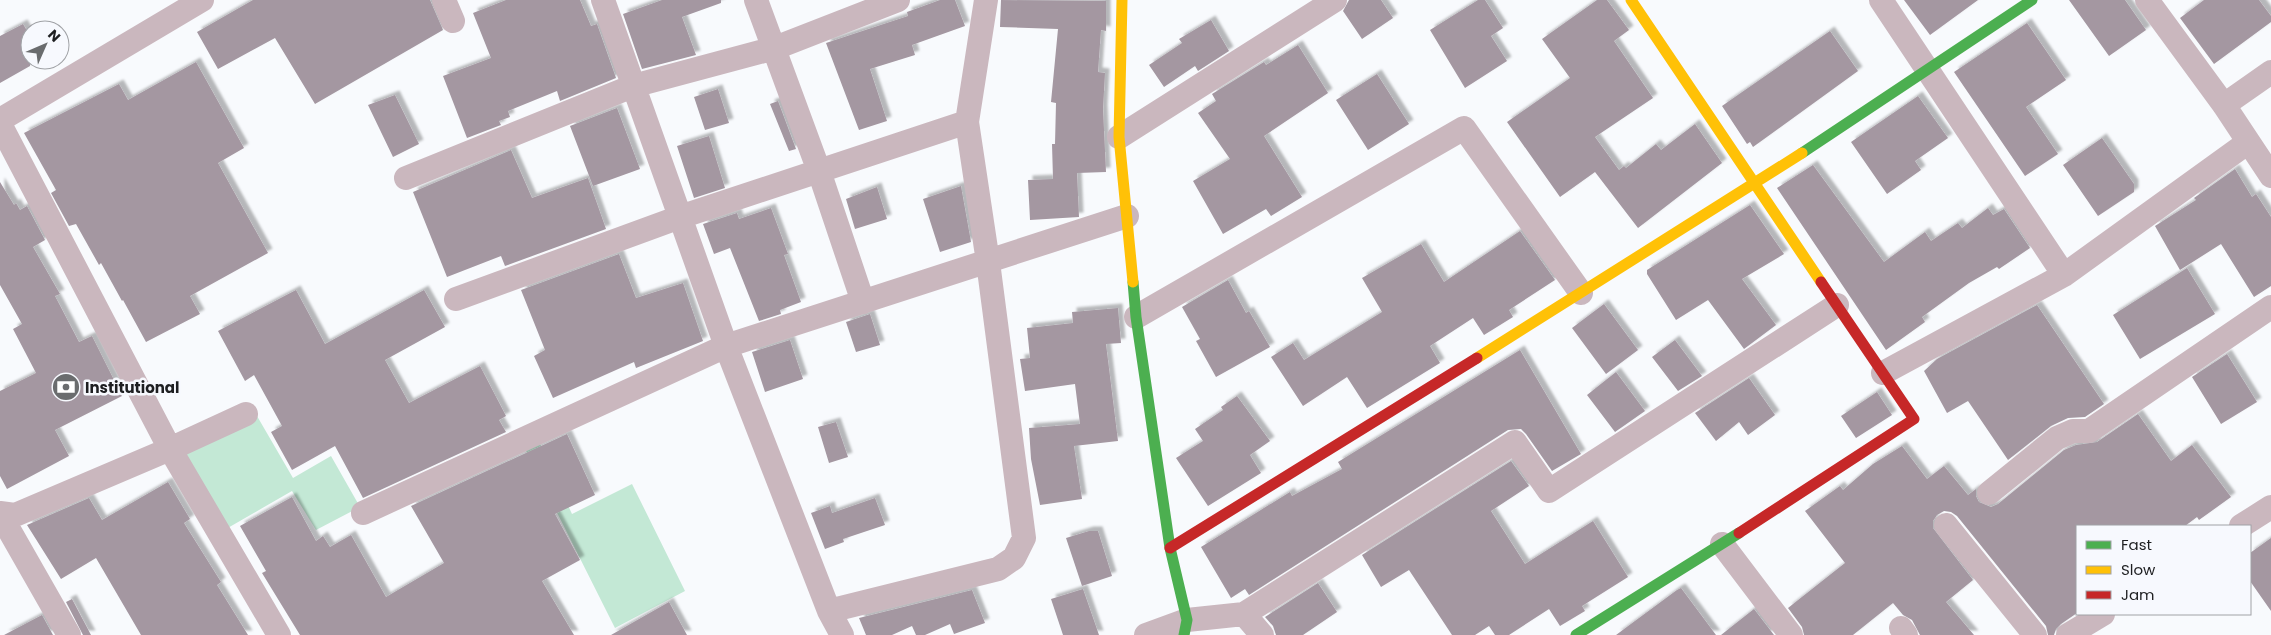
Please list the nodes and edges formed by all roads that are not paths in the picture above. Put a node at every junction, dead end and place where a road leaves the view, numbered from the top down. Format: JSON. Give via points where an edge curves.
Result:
{"nodes":[{"id":1,"x":202,"y":0,"type":"edge"},
{"id":2,"x":603,"y":0,"type":"edge"},
{"id":3,"x":756,"y":0,"type":"edge"},
{"id":4,"x":898,"y":0,"type":"edge"},
{"id":5,"x":986,"y":0,"type":"edge"},
{"id":6,"x":1122,"y":0,"type":"edge"},
{"id":7,"x":1335,"y":0,"type":"edge"},
{"id":8,"x":1630,"y":0,"type":"edge"},
{"id":9,"x":1881,"y":0,"type":"edge"},
{"id":10,"x":2032,"y":0,"type":"edge"},
{"id":11,"x":2147,"y":0,"type":"edge"},
{"id":12,"x":775,"y":48,"type":"junction"},
{"id":13,"x":1929,"y":71,"type":"junction"},
{"id":14,"x":2271,"y":72,"type":"edge"},
{"id":15,"x":633,"y":86,"type":"junction"},
{"id":16,"x":2224,"y":105,"type":"junction"},
{"id":17,"x":0,"y":122,"type":"edge"},
{"id":18,"x":967,"y":122,"type":"junction"},
{"id":19,"x":1119,"y":137,"type":"junction"},
{"id":20,"x":2247,"y":143,"type":"junction"},
{"id":21,"x":819,"y":171,"type":"junction"},
{"id":22,"x":2271,"y":176,"type":"edge"},
{"id":23,"x":406,"y":178,"type":"dead end"},
{"id":24,"x":1754,"y":183,"type":"junction"},
{"id":25,"x":680,"y":216,"type":"junction"},
{"id":26,"x":1127,"y":216,"type":"junction"},
{"id":27,"x":988,"y":262,"type":"junction"},
{"id":28,"x":2064,"y":275,"type":"junction"},
{"id":29,"x":1581,"y":293,"type":"junction"},
{"id":30,"x":456,"y":299,"type":"dead end"},
{"id":31,"x":863,"y":302,"type":"junction"},
{"id":32,"x":1837,"y":305,"type":"junction"},
{"id":33,"x":2271,"y":306,"type":"edge"},
{"id":34,"x":1136,"y":317,"type":"junction"},
{"id":35,"x":726,"y":346,"type":"junction"},
{"id":36,"x":1883,"y":373,"type":"junction"},
{"id":37,"x":246,"y":414,"type":"dead end"},
{"id":38,"x":170,"y":450,"type":"junction"},
{"id":39,"x":1989,"y":493,"type":"dead end"},
{"id":40,"x":2271,"y":507,"type":"edge"},
{"id":41,"x":0,"y":513,"type":"edge"},
{"id":42,"x":362,"y":514,"type":"dead end"},
{"id":43,"x":1946,"y":524,"type":"dead end"},
{"id":44,"x":2243,"y":525,"type":"edge"},
{"id":45,"x":1722,"y":544,"type":"junction"},
{"id":46,"x":1170,"y":548,"type":"junction"},
{"id":47,"x":829,"y":611,"type":"junction"},
{"id":48,"x":1244,"y":614,"type":"junction"},
{"id":49,"x":2102,"y":615,"type":"edge"},
{"id":50,"x":1186,"y":628,"type":"edge"},
{"id":51,"x":69,"y":635,"type":"edge"},
{"id":52,"x":279,"y":635,"type":"edge"},
{"id":53,"x":842,"y":635,"type":"edge"},
{"id":54,"x":1146,"y":635,"type":"edge"},
{"id":55,"x":1262,"y":635,"type":"edge"},
{"id":56,"x":1576,"y":635,"type":"edge"},
{"id":57,"x":1791,"y":635,"type":"edge"},
{"id":58,"x":2034,"y":635,"type":"edge"},
{"id":59,"x":2068,"y":635,"type":"edge"}],
"edges":[{"from":1,"to":17,"type":"street"},
{"from":2,"to":15,"type":"street"},
{"from":3,"to":12,"type":"street"},
{"from":4,"to":12,"type":"street"},
{"from":5,"to":18,"type":"street"},
{"from":6,"to":19,"type":"street"},
{"from":7,"to":19,"type":"street"},
{"from":8,"to":24,"type":"street"},
{"from":9,"to":13,"type":"street"},
{"from":10,"to":13,"type":"street"},
{"from":11,"to":16,"type":"street"},
{"from":12,"to":15,"type":"street"},
{"from":12,"to":21,"type":"street"},
{"from":13,"to":24,"type":"street"},
{"from":13,"to":28,"type":"street"},
{"from":14,"to":16,"type":"street"},
{"from":15,"to":23,"type":"street"},
{"from":15,"to":25,"type":"street"},
{"from":16,"to":20,"type":"street"},
{"from":17,"to":38,"type":"street"},
{"from":18,"to":21,"type":"street"},
{"from":18,"to":27,"type":"street"},
{"from":19,"to":26,"type":"street"},
{"from":20,"to":22,"type":"street"},
{"from":20,"to":28,"type":"street"},
{"from":21,"to":25,"type":"street"},
{"from":21,"to":31,"type":"street"},
{"from":24,"to":29,"type":"street"},
{"from":24,"to":32,"type":"street"},
{"from":25,"to":30,"type":"street"},
{"from":25,"to":35,"type":"street"},
{"from":26,"to":27,"type":"street"},
{"from":26,"to":34,"type":"street"},
{"from":27,"to":31,"type":"street"},
{"from":27,"to":47,"type":"street","via":[[1024,538],[1014,558],[998,569]]},
{"from":28,"to":36,"type":"street"},
{"from":29,"to":34,"type":"street","via":[[1464,128]]},
{"from":29,"to":46,"type":"street"},
{"from":31,"to":35,"type":"street"},
{"from":32,"to":36,"type":"street"},
{"from":32,"to":48,"type":"street","via":[[1550,491],[1515,442]]},
{"from":33,"to":39,"type":"street","via":[[2089,431],[2057,438]]},
{"from":34,"to":46,"type":"street"},
{"from":35,"to":42,"type":"street"},
{"from":35,"to":47,"type":"street"},
{"from":36,"to":45,"type":"street","via":[[1914,419]]},
{"from":37,"to":38,"type":"street"},
{"from":38,"to":41,"type":"street","via":[[15,516]]},
{"from":38,"to":52,"type":"street"},
{"from":40,"to":44,"type":"street"},
{"from":41,"to":51,"type":"street"},
{"from":43,"to":58,"type":"street"},
{"from":45,"to":56,"type":"street"},
{"from":45,"to":57,"type":"street"},
{"from":46,"to":50,"type":"street"},
{"from":47,"to":53,"type":"street"},
{"from":48,"to":50,"type":"street"},
{"from":48,"to":55,"type":"street"},
{"from":49,"to":59,"type":"street"},
{"from":50,"to":54,"type":"street"}]}
